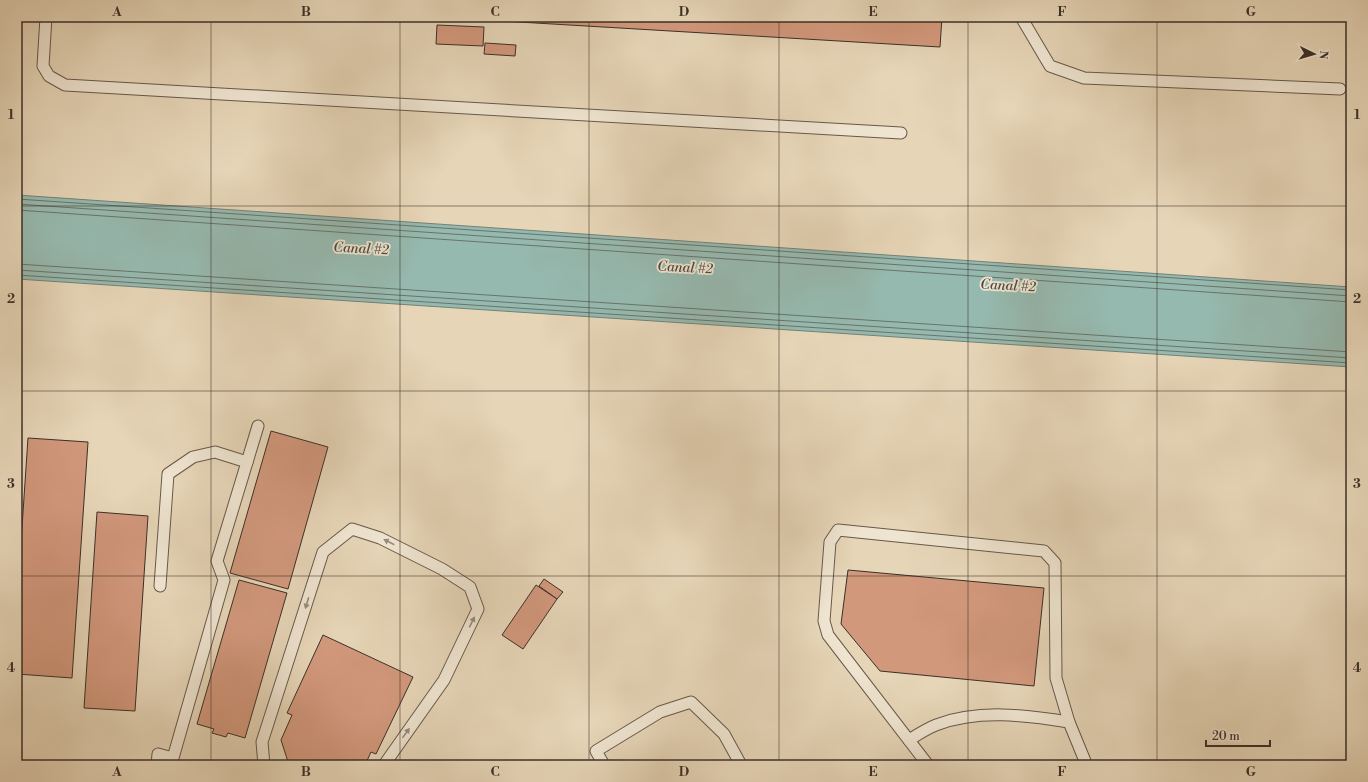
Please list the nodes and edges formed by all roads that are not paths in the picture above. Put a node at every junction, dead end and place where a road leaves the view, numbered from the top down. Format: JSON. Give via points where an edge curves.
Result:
{"nodes":[{"id":1,"x":46,"y":17,"type":"edge"},
{"id":2,"x":1021,"y":17,"type":"edge"},
{"id":3,"x":1340,"y":89,"type":"dead end"},
{"id":4,"x":901,"y":133,"type":"dead end"},
{"id":5,"x":258,"y":426,"type":"dead end"},
{"id":6,"x":246,"y":462,"type":"junction"},
{"id":7,"x":160,"y":586,"type":"dead end"},
{"id":8,"x":1069,"y":722,"type":"junction"},
{"id":9,"x":909,"y":740,"type":"junction"},
{"id":10,"x":156,"y":765,"type":"edge"},
{"id":11,"x":264,"y":765,"type":"edge"},
{"id":12,"x":384,"y":765,"type":"edge"},
{"id":13,"x":604,"y":765,"type":"edge"},
{"id":14,"x":741,"y":765,"type":"edge"},
{"id":15,"x":928,"y":765,"type":"edge"},
{"id":16,"x":1084,"y":765,"type":"edge"}],
"edges":[{"from":1,"to":4,"type":"lane","via":[[43,66],[49,76],[65,85]]},
{"from":2,"to":3,"type":"lane","via":[[1050,66],[1084,78]]},
{"from":5,"to":6,"type":"lane"},
{"from":6,"to":7,"type":"lane","via":[[215,452],[193,457],[168,474]]},
{"from":6,"to":10,"type":"lane","via":[[217,561],[224,580],[173,758],[158,754]]},
{"from":8,"to":9,"type":"lane","via":[[1030,716],[970,716],[935,725]]},
{"from":8,"to":9,"type":"lane","via":[[1056,678],[1055,563],[1044,551],[838,530],[830,542],[824,621],[828,635]]},
{"from":8,"to":16,"type":"lane","via":[[1085,761]]},
{"from":9,"to":15,"type":"lane"},
{"from":12,"to":11,"type":"lane","one_way":true,"via":[[444,680],[478,609],[470,587],[442,569],[380,538],[352,529],[323,552],[262,742]]},
{"from":13,"to":14,"type":"lane","via":[[596,751],[660,712],[691,702],[724,734]]}]}
